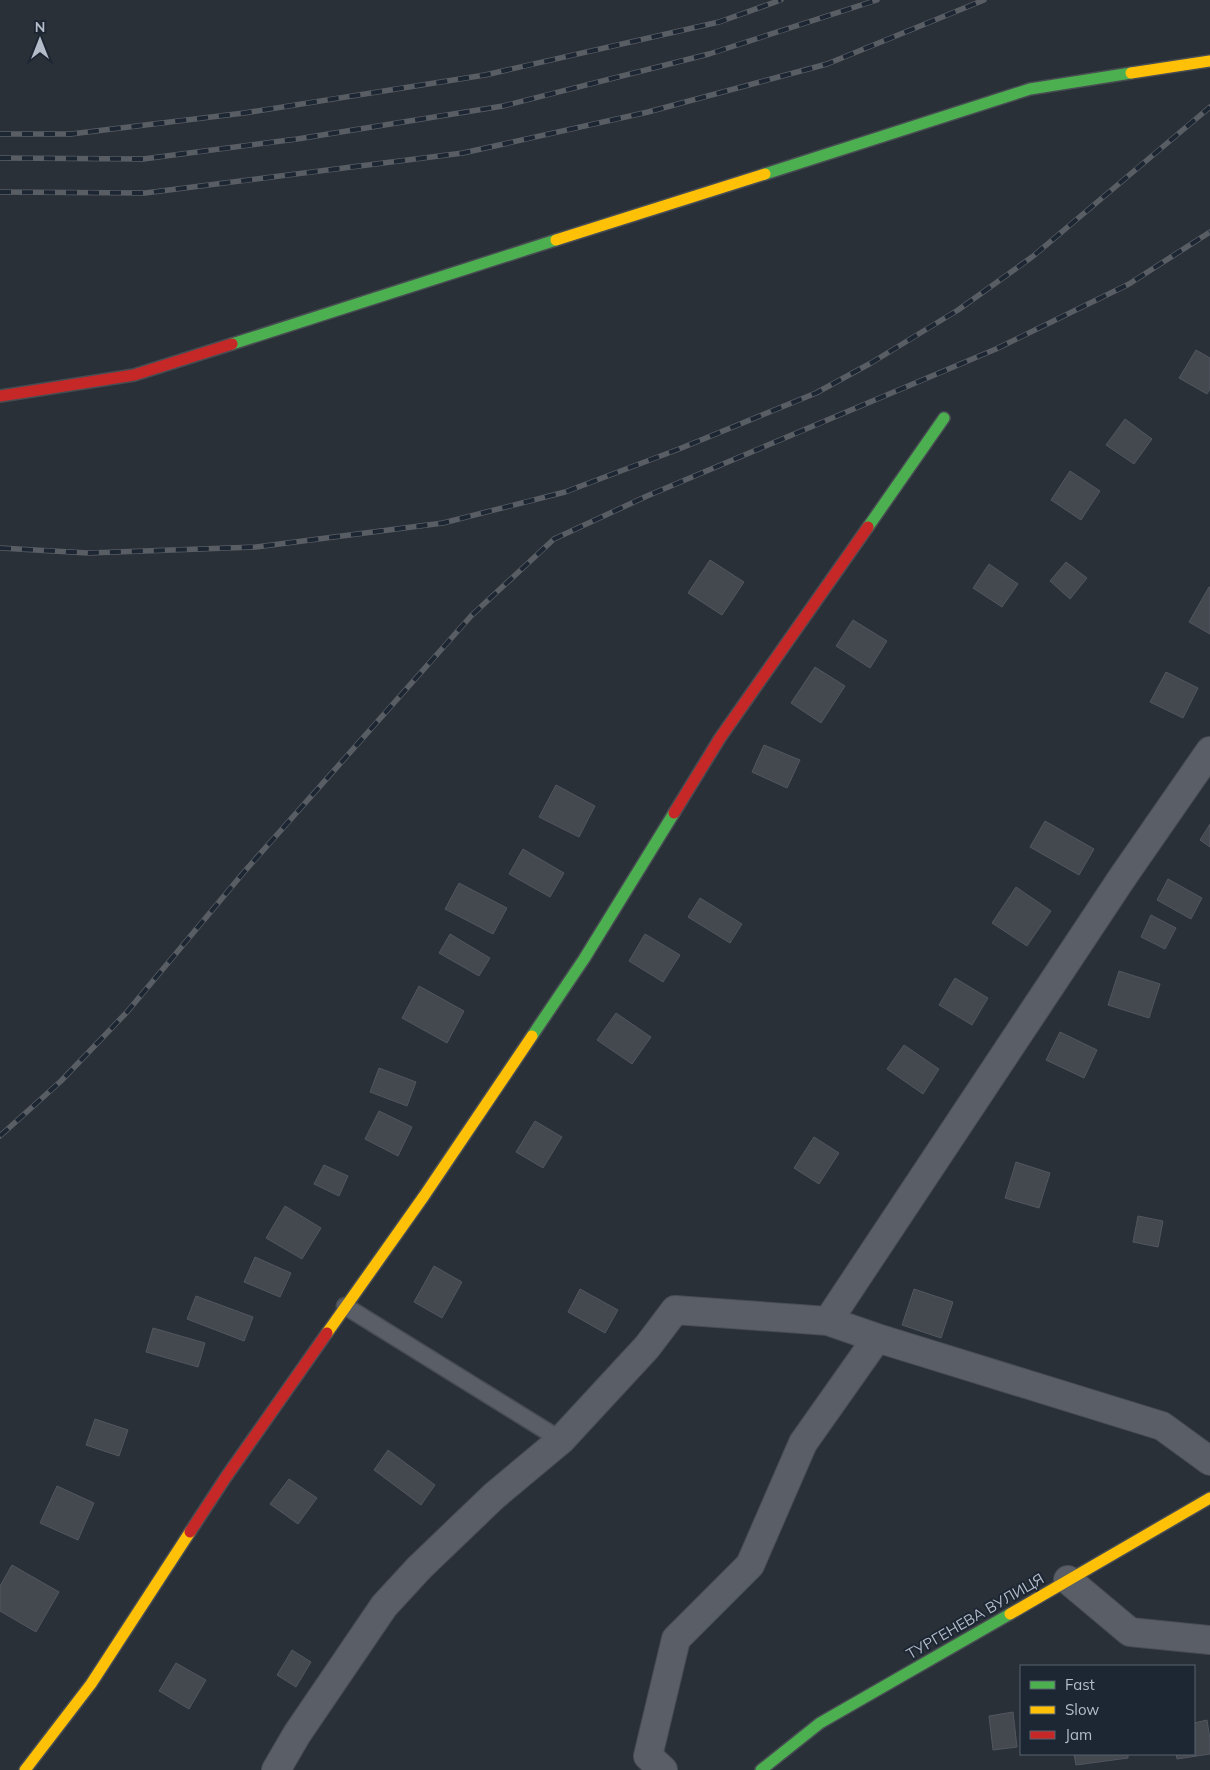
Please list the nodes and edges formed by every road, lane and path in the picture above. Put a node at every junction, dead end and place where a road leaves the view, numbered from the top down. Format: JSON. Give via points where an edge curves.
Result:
{"nodes":[{"id":1,"x":1210,"y":61,"type":"edge"},
{"id":2,"x":0,"y":396,"type":"edge"},
{"id":3,"x":944,"y":418,"type":"dead end"},
{"id":4,"x":1210,"y":751,"type":"edge"},
{"id":5,"x":345,"y":1306,"type":"junction"},
{"id":6,"x":828,"y":1321,"type":"junction"},
{"id":7,"x":877,"y":1338,"type":"junction"},
{"id":8,"x":561,"y":1440,"type":"junction"},
{"id":9,"x":1210,"y":1461,"type":"edge"},
{"id":10,"x":1210,"y":1498,"type":"edge"},
{"id":11,"x":1068,"y":1580,"type":"junction"},
{"id":12,"x":1210,"y":1640,"type":"edge"},
{"id":13,"x":25,"y":1770,"type":"edge"},
{"id":14,"x":276,"y":1770,"type":"edge"},
{"id":15,"x":663,"y":1770,"type":"edge"},
{"id":16,"x":761,"y":1770,"type":"edge"}],
"edges":[{"from":1,"to":2,"type":"street","via":[[1030,89],[134,376]]},
{"from":3,"to":5,"type":"street","via":[[720,738],[584,959],[424,1196]]},
{"from":4,"to":6,"type":"street"},
{"from":5,"to":8,"type":"lane"},
{"from":5,"to":13,"type":"street","via":[[226,1476],[92,1684]]},
{"from":6,"to":7,"type":"street"},
{"from":6,"to":8,"type":"street","via":[[674,1310],[647,1346]]},
{"from":7,"to":9,"type":"street","via":[[1162,1426]]},
{"from":7,"to":15,"type":"street","via":[[803,1443],[750,1565],[676,1639],[648,1756]]},
{"from":8,"to":14,"type":"street","via":[[494,1496],[384,1606]]},
{"from":10,"to":11,"type":"street","name":"ТУРГЕНЕВА ВУЛИЦЯ"},
{"from":11,"to":12,"type":"street","via":[[1130,1632]]},
{"from":11,"to":16,"type":"street","name":"ТУРГЕНЕВА ВУЛИЦЯ","via":[[820,1723]]}]}
